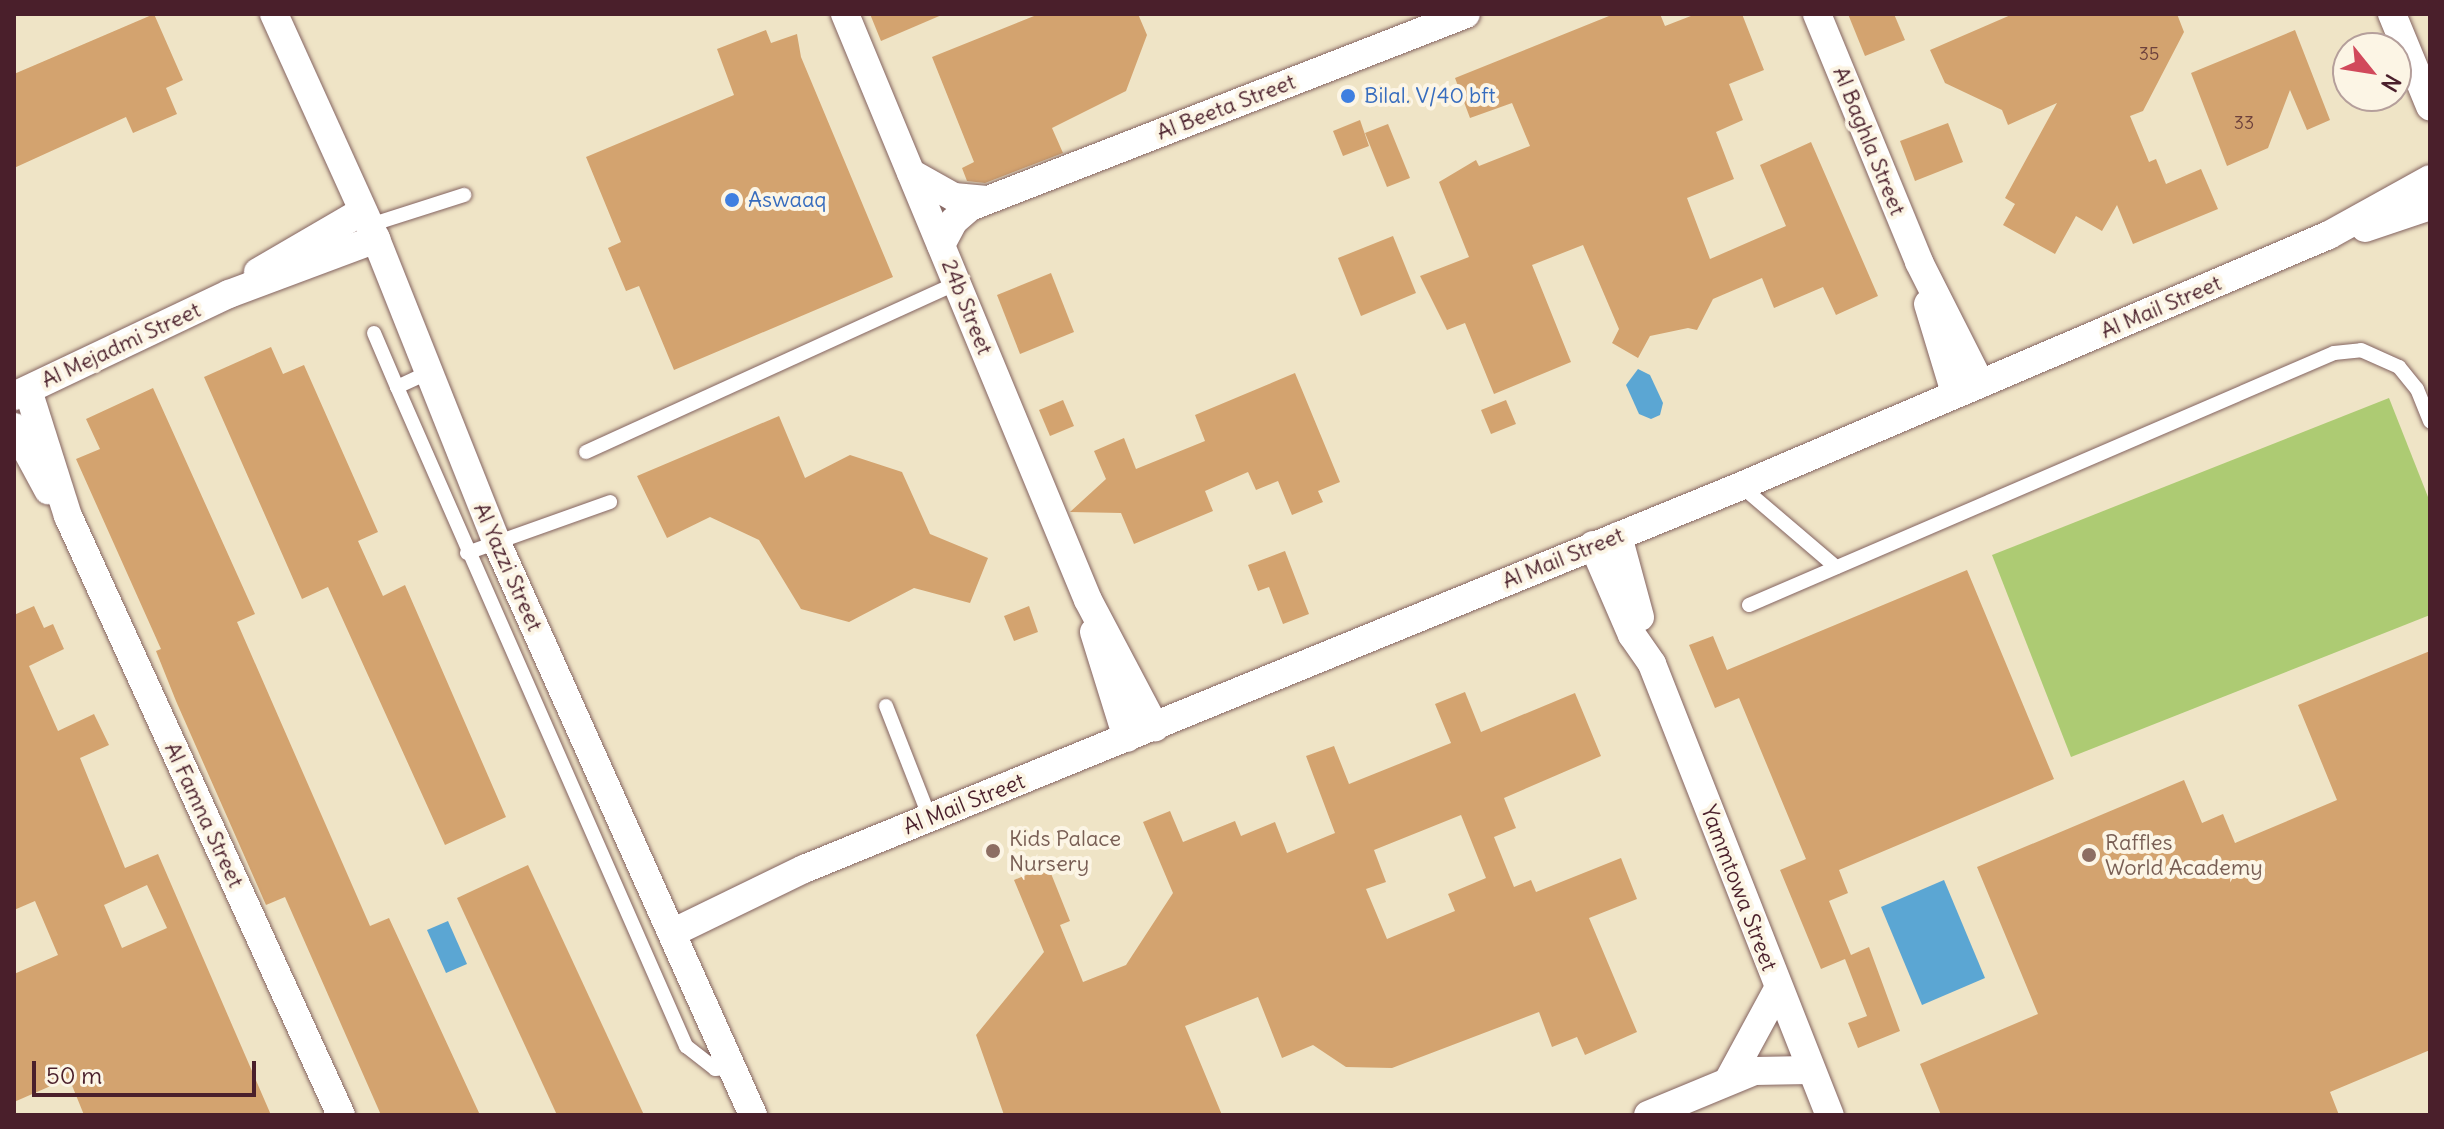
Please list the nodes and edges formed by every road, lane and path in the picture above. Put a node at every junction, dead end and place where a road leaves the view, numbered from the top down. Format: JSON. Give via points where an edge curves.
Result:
{"nodes":[{"id":1,"x":845,"y":14,"type":"edge"},
{"id":2,"x":1466,"y":14,"type":"edge"},
{"id":3,"x":1817,"y":14,"type":"edge"},
{"id":4,"x":2392,"y":14,"type":"edge"},
{"id":5,"x":281,"y":17,"type":"edge"},
{"id":6,"x":2430,"y":106,"type":"edge"},
{"id":7,"x":911,"y":173,"type":"junction"},
{"id":8,"x":2430,"y":179,"type":"edge"},
{"id":9,"x":464,"y":195,"type":"dead end"},
{"id":10,"x":987,"y":200,"type":"junction"},
{"id":11,"x":2430,"y":206,"type":"edge"},
{"id":12,"x":370,"y":225,"type":"junction"},
{"id":13,"x":2329,"y":235,"type":"junction"},
{"id":14,"x":941,"y":245,"type":"junction"},
{"id":15,"x":956,"y":283,"type":"junction"},
{"id":16,"x":374,"y":333,"type":"dead end"},
{"id":17,"x":427,"y":373,"type":"junction"},
{"id":18,"x":397,"y":387,"type":"junction"},
{"id":19,"x":1967,"y":388,"type":"junction"},
{"id":20,"x":21,"y":393,"type":"edge"},
{"id":21,"x":2430,"y":422,"type":"edge"},
{"id":22,"x":14,"y":427,"type":"edge"},
{"id":23,"x":586,"y":452,"type":"dead end"},
{"id":24,"x":1741,"y":486,"type":"junction"},
{"id":25,"x":610,"y":502,"type":"dead end"},
{"id":26,"x":68,"y":516,"type":"junction"},
{"id":27,"x":1606,"y":540,"type":"junction"},
{"id":28,"x":497,"y":543,"type":"junction"},
{"id":29,"x":467,"y":553,"type":"junction"},
{"id":30,"x":1836,"y":567,"type":"junction"},
{"id":31,"x":1088,"y":600,"type":"junction"},
{"id":32,"x":1749,"y":605,"type":"dead end"},
{"id":33,"x":886,"y":706,"type":"dead end"},
{"id":34,"x":1155,"y":727,"type":"junction"},
{"id":35,"x":1127,"y":738,"type":"junction"},
{"id":36,"x":615,"y":807,"type":"junction"},
{"id":37,"x":930,"y":818,"type":"junction"},
{"id":38,"x":590,"y":821,"type":"junction"},
{"id":39,"x":668,"y":924,"type":"junction"},
{"id":40,"x":1778,"y":989,"type":"junction"},
{"id":41,"x":731,"y":1068,"type":"junction"},
{"id":42,"x":1810,"y":1070,"type":"junction"},
{"id":43,"x":1728,"y":1081,"type":"junction"},
{"id":44,"x":341,"y":1115,"type":"edge"},
{"id":45,"x":753,"y":1115,"type":"edge"},
{"id":46,"x":1648,"y":1115,"type":"edge"},
{"id":47,"x":1830,"y":1115,"type":"edge"}],
"edges":[{"from":1,"to":7,"type":"street","name":"24b Street"},
{"from":2,"to":10,"type":"street","name":"Al Beeta Street"},
{"from":3,"to":19,"type":"street","name":"Al Baghla Street"},
{"from":4,"to":6,"type":"street"},
{"from":5,"to":12,"type":"street","name":"Al Yazzi Street"},
{"from":7,"to":10,"type":"street","via":[[954,197]]},
{"from":7,"to":14,"type":"street","name":"24b Street"},
{"from":8,"to":13,"type":"street","name":"Al Mail Street"},
{"from":9,"to":12,"type":"lane"},
{"from":10,"to":14,"type":"street","name":"Al Beeta Street","via":[[962,213]]},
{"from":11,"to":13,"type":"street","name":"Al Mail Street"},
{"from":12,"to":17,"type":"street","name":"Al Yazzi Street"},
{"from":12,"to":20,"type":"street","name":"Al Mejadmi Street"},
{"from":13,"to":19,"type":"street","name":"Al Mail Street"},
{"from":14,"to":15,"type":"street","name":"24b Street"},
{"from":15,"to":23,"type":"lane"},
{"from":15,"to":31,"type":"street","name":"24b Street"},
{"from":16,"to":18,"type":"lane"},
{"from":17,"to":18,"type":"lane"},
{"from":17,"to":28,"type":"street","name":"Al Yazzi Street"},
{"from":18,"to":29,"type":"lane"},
{"from":19,"to":24,"type":"street","name":"Al Mail Street"},
{"from":20,"to":26,"type":"street","name":"Al Famna Street"},
{"from":21,"to":30,"type":"lane","via":[[2417,389],[2399,367],[2361,350],[2334,353]]},
{"from":22,"to":26,"type":"street","name":"Al Famna Street"},
{"from":24,"to":27,"type":"street","name":"Al Mail Street"},
{"from":24,"to":30,"type":"lane"},
{"from":25,"to":28,"type":"lane"},
{"from":26,"to":44,"type":"street","name":"Al Famna Street"},
{"from":27,"to":34,"type":"street","name":"Al Mail Street"},
{"from":27,"to":40,"type":"street","name":"Yammtowa Street"},
{"from":28,"to":29,"type":"lane"},
{"from":28,"to":36,"type":"street","name":"Al Yazzi Street"},
{"from":29,"to":38,"type":"lane"},
{"from":30,"to":32,"type":"lane"},
{"from":31,"to":34,"type":"street","name":"24b Street"},
{"from":31,"to":35,"type":"street","name":"24b Street"},
{"from":33,"to":37,"type":"lane"},
{"from":34,"to":35,"type":"street","name":"Al Mail Street"},
{"from":35,"to":37,"type":"street","name":"Al Mail Street"},
{"from":36,"to":38,"type":"lane"},
{"from":36,"to":39,"type":"street","name":"Al Yazzi Street"},
{"from":37,"to":39,"type":"street","name":"Al Mail Street","via":[[795,873],[758,880]]},
{"from":38,"to":41,"type":"lane","via":[[686,1046],[715,1069]]},
{"from":39,"to":41,"type":"street","name":"Al Yazzi Street"},
{"from":40,"to":42,"type":"street","name":"Yammtowa Street"},
{"from":40,"to":43,"type":"street"},
{"from":41,"to":45,"type":"street","name":"Al Yazzi Street"},
{"from":42,"to":43,"type":"street","via":[[1764,1069]]},
{"from":42,"to":47,"type":"street","name":"Yammtowa Street"},
{"from":43,"to":46,"type":"street"}]}
